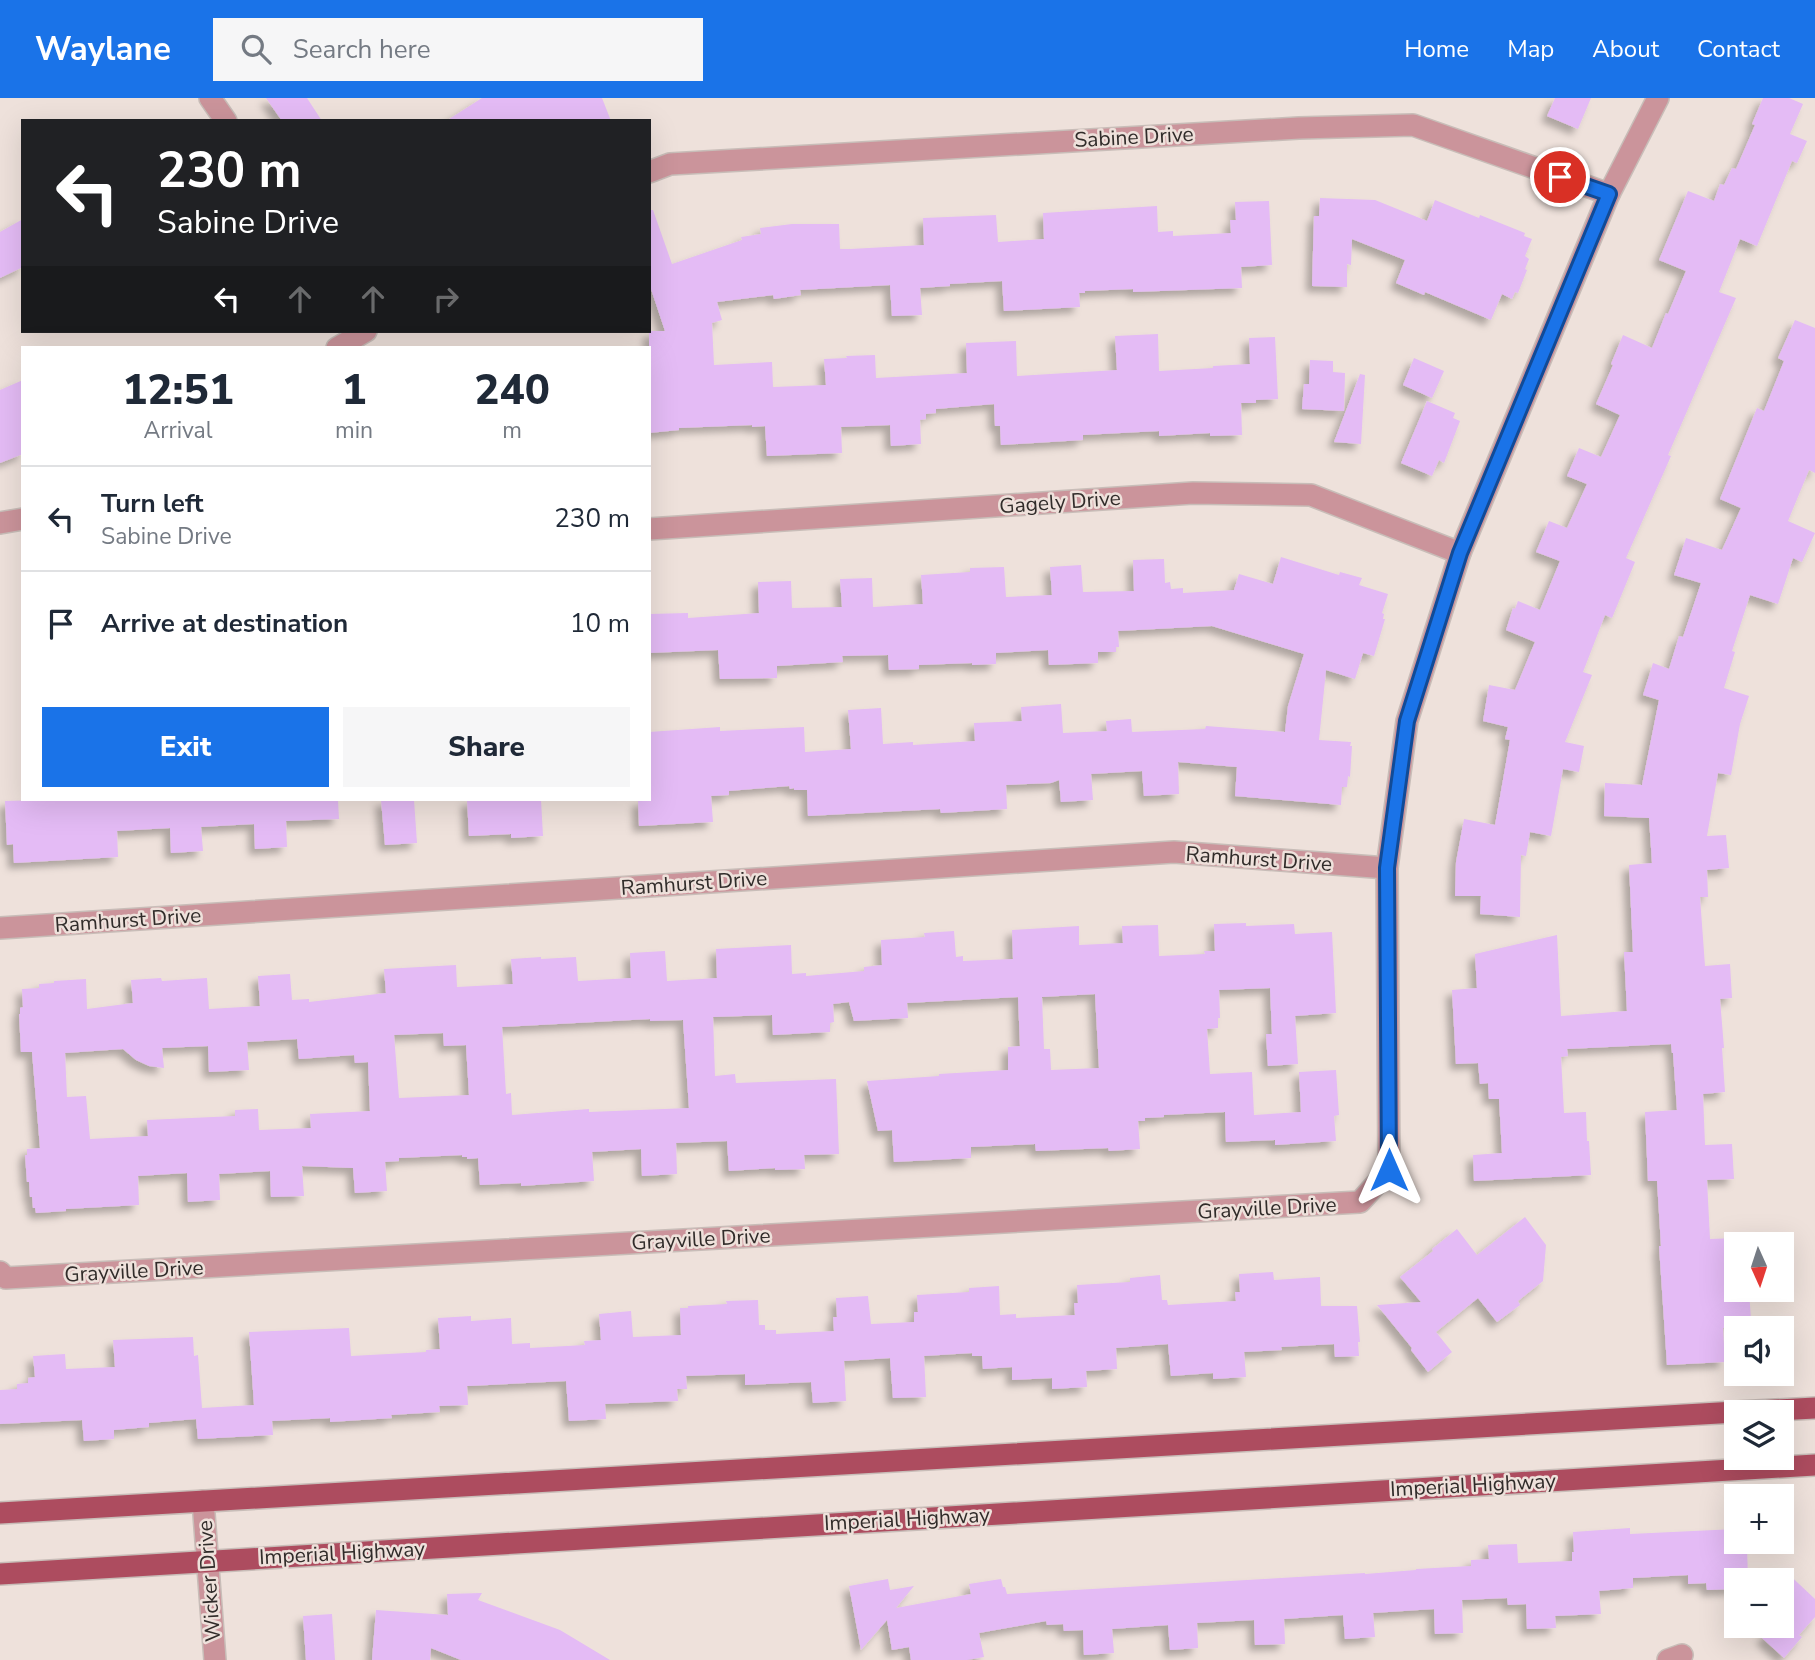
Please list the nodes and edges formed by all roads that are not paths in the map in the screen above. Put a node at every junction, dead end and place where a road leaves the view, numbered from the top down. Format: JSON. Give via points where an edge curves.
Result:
{"nodes":[{"id":1,"x":210,"y":98,"type":"edge"},
{"id":2,"x":1658,"y":98,"type":"edge"},
{"id":3,"x":225,"y":119,"type":"edge"},
{"id":4,"x":651,"y":171,"type":"edge"},
{"id":5,"x":1609,"y":194,"type":"junction"},
{"id":6,"x":363,"y":333,"type":"edge"},
{"id":7,"x":340,"y":346,"type":"edge"},
{"id":8,"x":21,"y":519,"type":"edge"},
{"id":9,"x":0,"y":523,"type":"edge"},
{"id":10,"x":651,"y":529,"type":"edge"},
{"id":11,"x":1460,"y":553,"type":"junction"},
{"id":12,"x":1387,"y":868,"type":"junction"},
{"id":13,"x":0,"y":928,"type":"edge"},
{"id":14,"x":0,"y":1272,"type":"edge"},
{"id":15,"x":1815,"y":1408,"type":"edge"},
{"id":16,"x":1794,"y":1409,"type":"edge"},
{"id":17,"x":1724,"y":1413,"type":"edge"},
{"id":18,"x":1815,"y":1465,"type":"edge"},
{"id":19,"x":203,"y":1502,"type":"junction"},
{"id":20,"x":0,"y":1513,"type":"edge"},
{"id":21,"x":208,"y":1561,"type":"junction"},
{"id":22,"x":0,"y":1574,"type":"edge"},
{"id":23,"x":215,"y":1660,"type":"edge"}],
"edges":[{"from":1,"to":3,"type":"street"},
{"from":2,"to":5,"type":"street"},
{"from":4,"to":5,"type":"street","name":"Sabine Drive","via":[[670,164],[1413,125]]},
{"from":5,"to":11,"type":"street"},
{"from":6,"to":7,"type":"street"},
{"from":8,"to":9,"type":"street"},
{"from":10,"to":11,"type":"street","name":"Gagely Drive","via":[[1192,493],[1311,495]]},
{"from":11,"to":12,"type":"street","via":[[1407,721]]},
{"from":12,"to":13,"type":"street","name":"Ramhurst Drive","via":[[1174,852]]},
{"from":12,"to":14,"type":"street","name":"Grayville Drive","via":[[1389,1170],[1360,1202],[6,1278]]},
{"from":15,"to":16,"type":"main road"},
{"from":17,"to":19,"type":"main road"},
{"from":18,"to":21,"type":"main road","name":"Imperial Highway"},
{"from":19,"to":20,"type":"main road"},
{"from":19,"to":21,"type":"street","name":"Wicker Drive"},
{"from":21,"to":22,"type":"main road","name":"Imperial Highway"},
{"from":21,"to":23,"type":"street","name":"Wicker Drive"}]}
